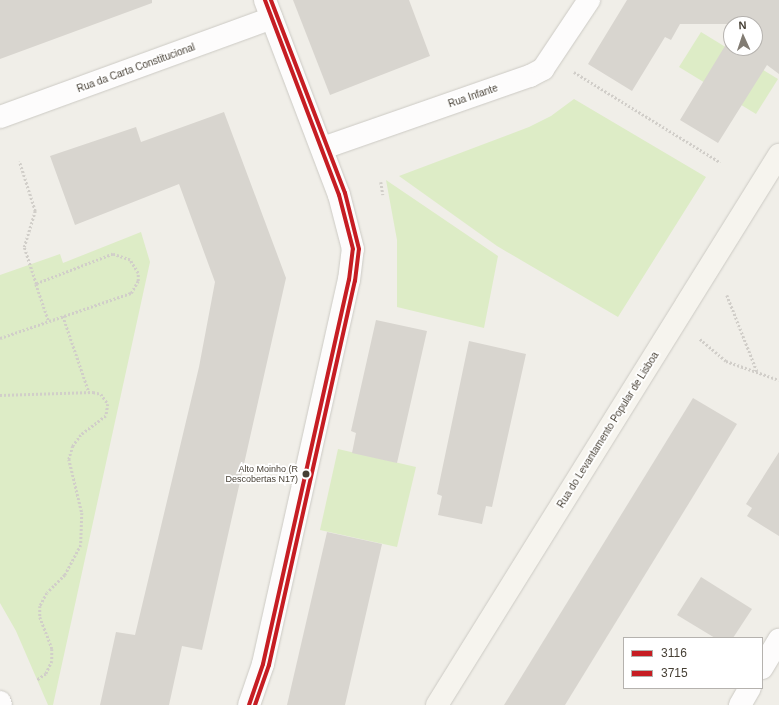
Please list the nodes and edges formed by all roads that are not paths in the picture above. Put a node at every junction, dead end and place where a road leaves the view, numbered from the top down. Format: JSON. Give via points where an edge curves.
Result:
{"nodes":[{"id":1,"x":589,"y":0,"type":"edge"},
{"id":2,"x":269,"y":9,"type":"edge"},
{"id":3,"x":0,"y":117,"type":"edge"},
{"id":4,"x":322,"y":148,"type":"junction"},
{"id":5,"x":779,"y":155,"type":"edge"},
{"id":6,"x":779,"y":640,"type":"edge"},
{"id":7,"x":763,"y":666,"type":"edge"},
{"id":8,"x":749,"y":689,"type":"edge"},
{"id":9,"x":0,"y":702,"type":"edge"},
{"id":10,"x":1,"y":705,"type":"edge"},
{"id":11,"x":249,"y":705,"type":"edge"},
{"id":12,"x":437,"y":705,"type":"edge"},
{"id":13,"x":740,"y":705,"type":"edge"}],
"edges":[{"from":1,"to":4,"type":"street","name":"Rua Infante","via":[[543,69],[530,76]]},
{"from":2,"to":3,"type":"street","name":"Rua da Carta Constitucional"},
{"from":2,"to":4,"type":"street"},
{"from":4,"to":11,"type":"street","via":[[348,220],[353,249],[351,270],[265,656]]},
{"from":5,"to":12,"type":"street","name":"Rua do Levantamento Popular de Lisboa"},
{"from":6,"to":7,"type":"street"},
{"from":8,"to":13,"type":"street"},
{"from":9,"to":10,"type":"street"}]}
